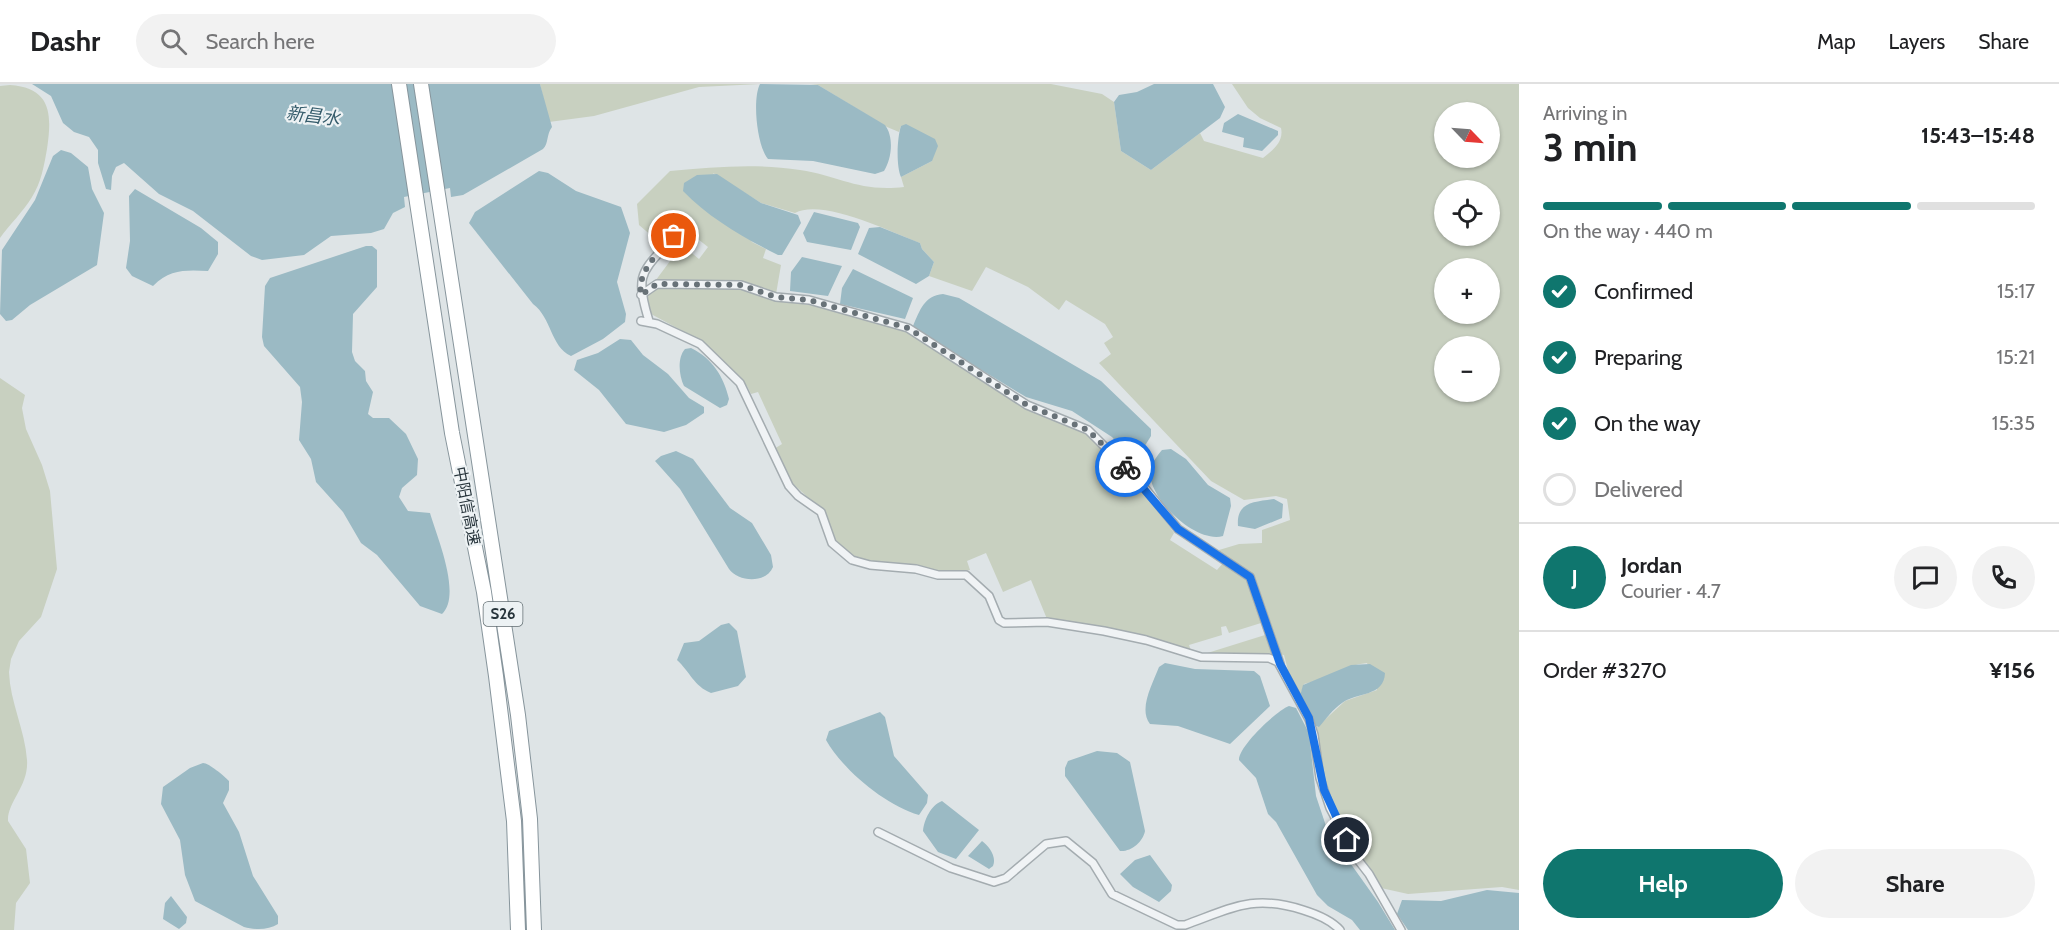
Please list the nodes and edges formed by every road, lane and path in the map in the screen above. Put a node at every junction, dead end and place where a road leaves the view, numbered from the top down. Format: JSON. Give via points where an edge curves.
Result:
{"nodes":[{"id":1,"x":399,"y":84,"type":"edge"},
{"id":2,"x":421,"y":84,"type":"edge"},
{"id":3,"x":674,"y":236,"type":"dead end"},
{"id":4,"x":641,"y":295,"type":"junction"},
{"id":5,"x":1280,"y":664,"type":"junction"},
{"id":6,"x":878,"y":832,"type":"dead end"},
{"id":7,"x":518,"y":930,"type":"edge"},
{"id":8,"x":534,"y":930,"type":"edge"},
{"id":9,"x":1340,"y":930,"type":"edge"},
{"id":10,"x":1401,"y":930,"type":"edge"}],
"edges":[{"from":1,"to":7,"type":"highway","name":"中阳信高速","number":"S26","via":[[452,433],[484,592],[498,686],[514,821]]},
{"from":2,"to":8,"type":"highway","name":"中阳信高速","number":"S26","via":[[518,715],[531,829]]},
{"from":3,"to":4,"type":"street","via":[[644,270],[639,286]]},
{"from":4,"to":5,"type":"street","via":[[657,284],[741,285],[908,328],[1027,405],[1088,430],[1139,481],[1178,529],[1250,577]]},
{"from":4,"to":5,"type":"street","via":[[645,321],[700,344],[740,383],[789,486],[821,512],[832,543],[852,560],[947,576],[966,575],[989,596],[1004,623],[1047,622],[1146,640],[1201,657],[1269,658]]},
{"from":5,"to":10,"type":"street","via":[[1309,718],[1330,808]]},
{"from":6,"to":9,"type":"street","via":[[951,868],[994,882],[1006,878],[1046,844],[1064,840],[1093,863],[1112,894],[1177,925],[1271,901],[1312,912]]}]}
